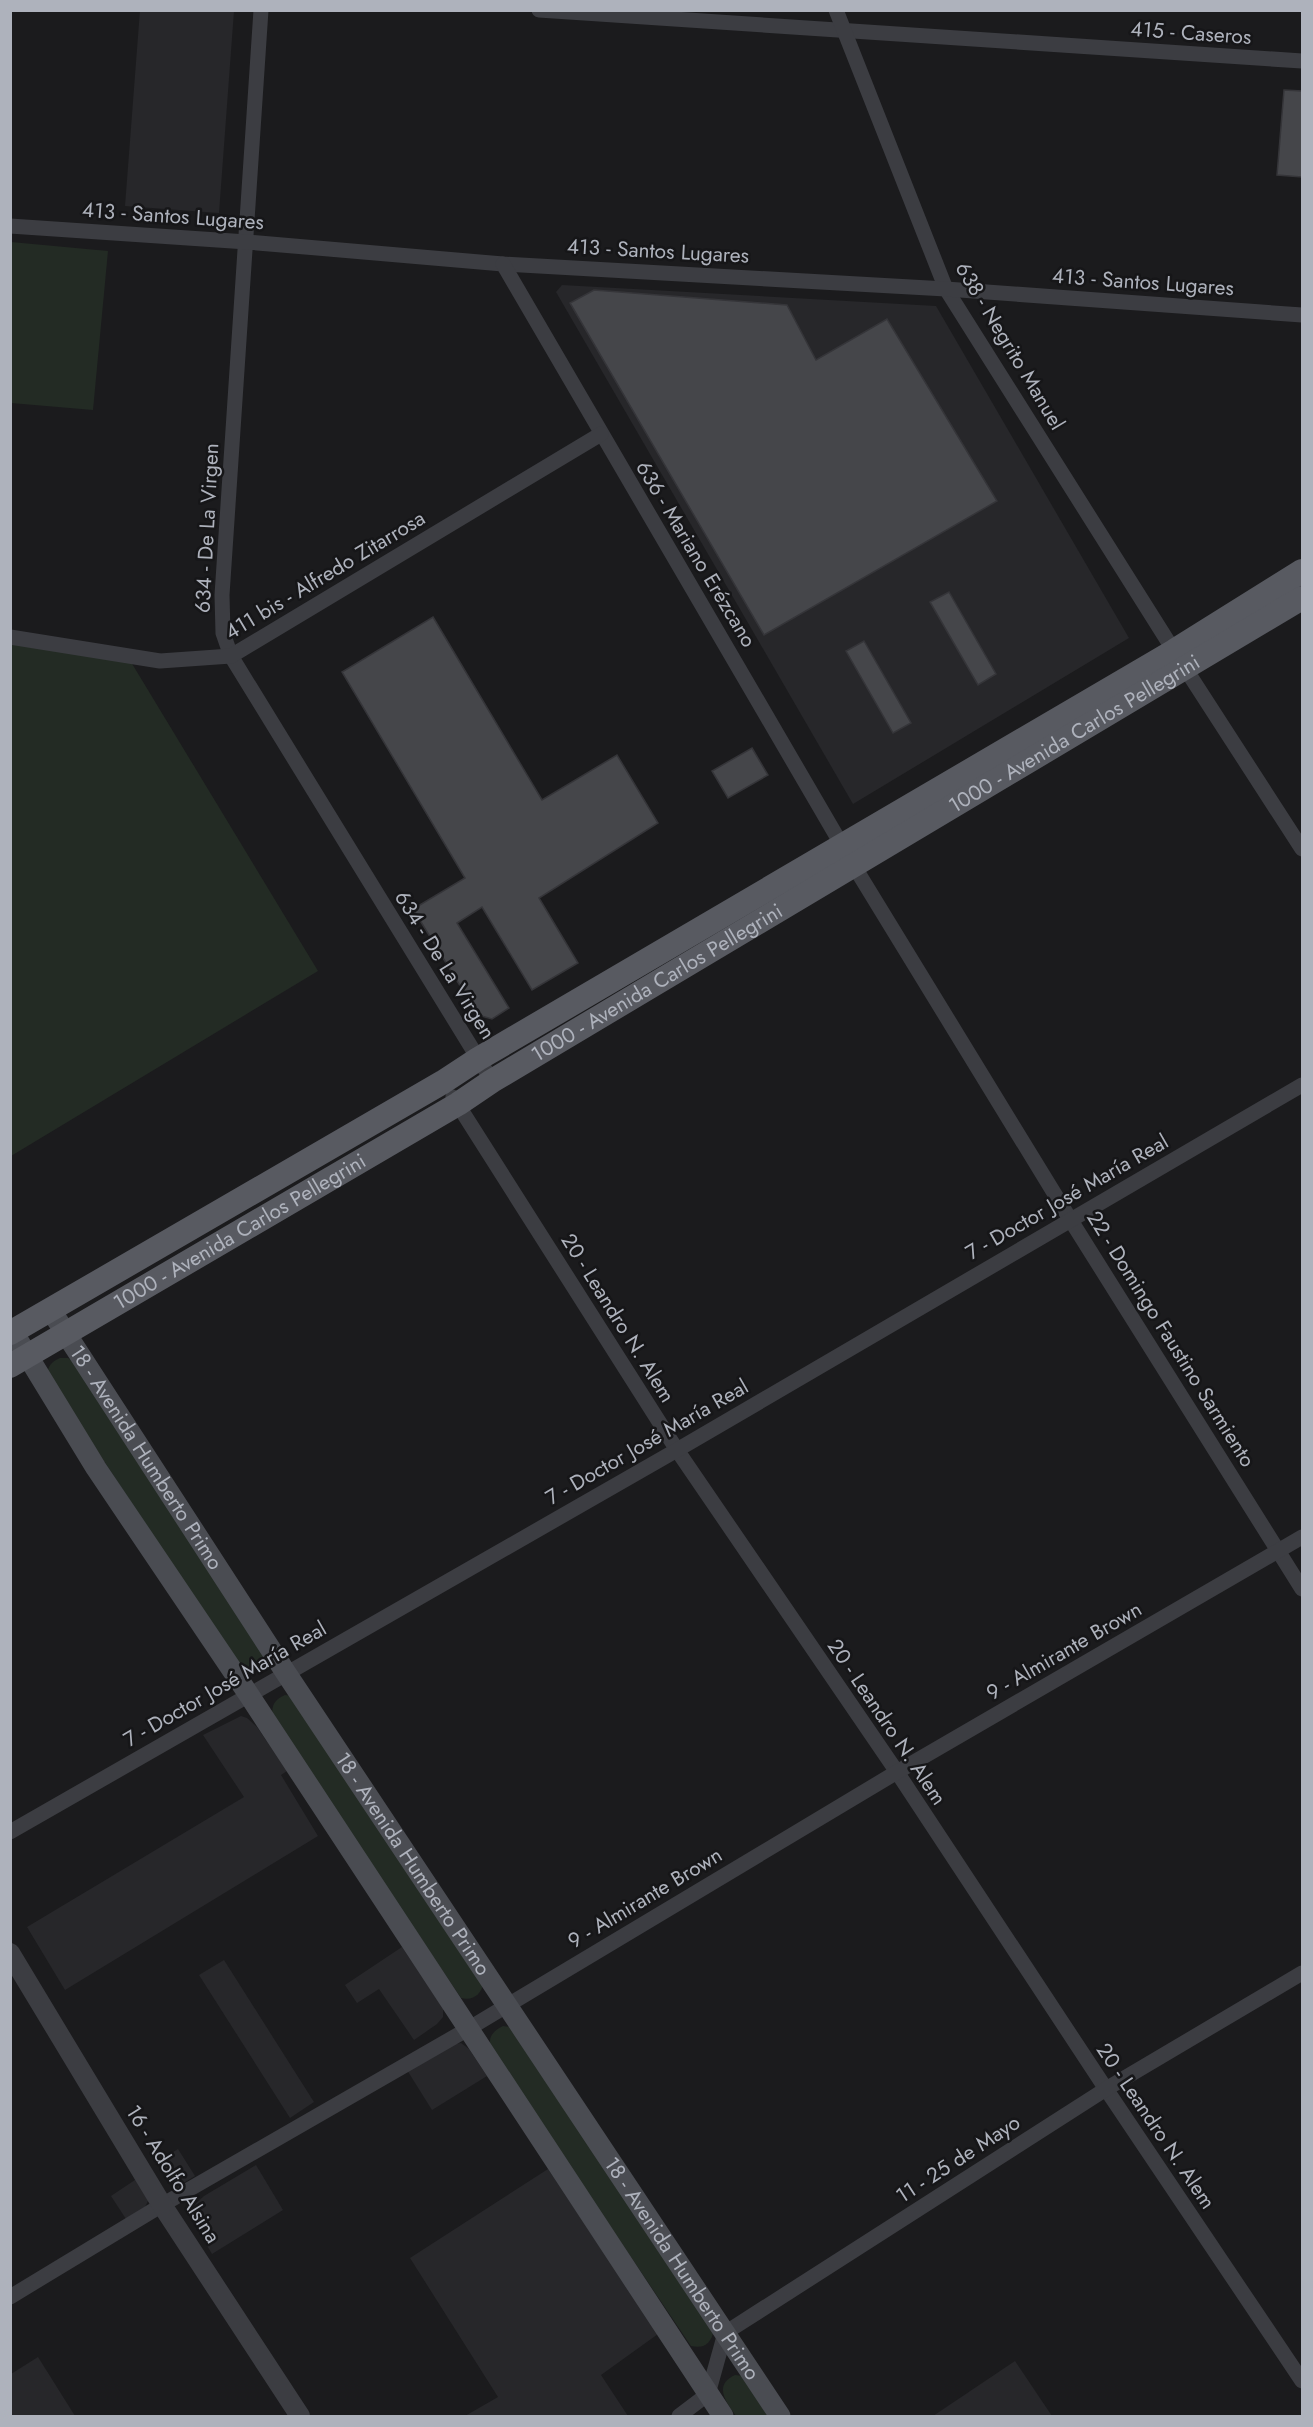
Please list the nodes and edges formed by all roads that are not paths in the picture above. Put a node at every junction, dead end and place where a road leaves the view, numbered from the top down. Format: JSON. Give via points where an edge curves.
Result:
{"nodes":[{"id":1,"x":261,"y":10,"type":"edge"},
{"id":2,"x":539,"y":10,"type":"edge"},
{"id":3,"x":836,"y":10,"type":"edge"},
{"id":4,"x":844,"y":32,"type":"junction"},
{"id":5,"x":1302,"y":61,"type":"edge"},
{"id":6,"x":10,"y":226,"type":"edge"},
{"id":7,"x":247,"y":242,"type":"junction"},
{"id":8,"x":503,"y":264,"type":"junction"},
{"id":9,"x":946,"y":289,"type":"junction"},
{"id":10,"x":1302,"y":315,"type":"edge"},
{"id":11,"x":601,"y":434,"type":"junction"},
{"id":12,"x":1302,"y":571,"type":"edge"},
{"id":13,"x":1302,"y":598,"type":"edge"},
{"id":14,"x":10,"y":637,"type":"edge"},
{"id":15,"x":231,"y":656,"type":"junction"},
{"id":16,"x":1180,"y":660,"type":"junction"},
{"id":17,"x":1302,"y":849,"type":"edge"},
{"id":18,"x":848,"y":855,"type":"junction"},
{"id":19,"x":478,"y":1059,"type":"junction"},
{"id":20,"x":492,"y":1081,"type":"junction"},
{"id":21,"x":443,"y":1082,"type":"junction"},
{"id":22,"x":1302,"y":1085,"type":"edge"},
{"id":23,"x":458,"y":1104,"type":"junction"},
{"id":24,"x":1070,"y":1219,"type":"junction"},
{"id":25,"x":50,"y":1309,"type":"junction"},
{"id":26,"x":66,"y":1332,"type":"junction"},
{"id":27,"x":12,"y":1333,"type":"edge"},
{"id":28,"x":19,"y":1361,"type":"edge"},
{"id":29,"x":677,"y":1450,"type":"junction"},
{"id":30,"x":1302,"y":1537,"type":"edge"},
{"id":31,"x":1279,"y":1551,"type":"junction"},
{"id":32,"x":1302,"y":1589,"type":"edge"},
{"id":33,"x":286,"y":1673,"type":"junction"},
{"id":34,"x":249,"y":1695,"type":"junction"},
{"id":35,"x":897,"y":1772,"type":"junction"},
{"id":36,"x":10,"y":1832,"type":"edge"},
{"id":37,"x":10,"y":1953,"type":"edge"},
{"id":38,"x":1302,"y":1973,"type":"edge"},
{"id":39,"x":508,"y":2004,"type":"junction"},
{"id":40,"x":468,"y":2029,"type":"junction"},
{"id":41,"x":1106,"y":2089,"type":"junction"},
{"id":42,"x":162,"y":2205,"type":"junction"},
{"id":43,"x":10,"y":2297,"type":"edge"},
{"id":44,"x":725,"y":2333,"type":"junction"},
{"id":45,"x":1302,"y":2381,"type":"edge"},
{"id":46,"x":708,"y":2394,"type":"junction"},
{"id":47,"x":300,"y":2416,"type":"edge"},
{"id":48,"x":679,"y":2416,"type":"edge"},
{"id":49,"x":723,"y":2416,"type":"edge"},
{"id":50,"x":780,"y":2416,"type":"edge"}],
"edges":[{"from":1,"to":7,"type":"street","name":"634 - De La Virgen"},
{"from":2,"to":4,"type":"street","name":"415 - Caseros"},
{"from":3,"to":4,"type":"street","name":"638 - Negrito Manuel"},
{"from":4,"to":5,"type":"street","name":"415 - Caseros"},
{"from":4,"to":9,"type":"street","name":"638 - Negrito Manuel"},
{"from":6,"to":7,"type":"street","name":"413 - Santos Lugares"},
{"from":7,"to":8,"type":"street","name":"413 - Santos Lugares"},
{"from":7,"to":15,"type":"street","name":"634 - De La Virgen","via":[[222,596],[223,633]]},
{"from":8,"to":9,"type":"street","name":"413 - Santos Lugares"},
{"from":8,"to":11,"type":"street","name":"636 - Mariano Erézcano"},
{"from":9,"to":10,"type":"street","name":"413 - Santos Lugares"},
{"from":9,"to":16,"type":"street","name":"638 - Negrito Manuel"},
{"from":11,"to":15,"type":"street","name":"411 bis - Alfredo Zitarrosa"},
{"from":11,"to":18,"type":"street","name":"636 - Mariano Erézcano"},
{"from":12,"to":16,"type":"main road","name":"1000 - Avenida Carlos Pellegrini"},
{"from":13,"to":16,"type":"main road","name":"1000 - Avenida Carlos Pellegrini"},
{"from":14,"to":15,"type":"street","name":"411 bis - Alfredo Zitarrosa","via":[[160,661]]},
{"from":15,"to":19,"type":"street","name":"634 - De La Virgen"},
{"from":16,"to":17,"type":"street","name":"638 - Negrito Manuel"},
{"from":16,"to":18,"type":"main road","name":"1000 - Avenida Carlos Pellegrini"},
{"from":18,"to":19,"type":"main road","name":"1000 - Avenida Carlos Pellegrini"},
{"from":18,"to":20,"type":"main road","name":"1000 - Avenida Carlos Pellegrini"},
{"from":18,"to":24,"type":"street","name":"22 - Domingo Faustino Sarmiento"},
{"from":19,"to":20,"type":"street","name":"634 - De La Virgen"},
{"from":19,"to":21,"type":"main road","name":"1000 - Avenida Carlos Pellegrini"},
{"from":20,"to":23,"type":"main road","name":"1000 - Avenida Carlos Pellegrini"},
{"from":21,"to":23,"type":"street","name":"20 - Leandro N. Alem"},
{"from":21,"to":25,"type":"main road","name":"1000 - Avenida Carlos Pellegrini"},
{"from":22,"to":24,"type":"street","name":"7 - Doctor José María Real"},
{"from":23,"to":26,"type":"main road","name":"1000 - Avenida Carlos Pellegrini"},
{"from":23,"to":29,"type":"street","name":"20 - Leandro N. Alem"},
{"from":24,"to":29,"type":"street","name":"7 - Doctor José María Real"},
{"from":24,"to":31,"type":"street","name":"22 - Domingo Faustino Sarmiento"},
{"from":25,"to":26,"type":"main road","name":"18 - Avenida Humberto Primo"},
{"from":25,"to":27,"type":"main road","name":"1000 - Avenida Carlos Pellegrini"},
{"from":26,"to":28,"type":"main road","name":"1000 - Avenida Carlos Pellegrini"},
{"from":26,"to":33,"type":"main road","name":"18 - Avenida Humberto Primo"},
{"from":27,"to":28,"type":"main road"},
{"from":28,"to":34,"type":"main road"},
{"from":29,"to":33,"type":"street","name":"7 - Doctor José María Real"},
{"from":29,"to":35,"type":"street","name":"20 - Leandro N. Alem"},
{"from":30,"to":31,"type":"street","name":"9 - Almirante Brown"},
{"from":31,"to":32,"type":"street","name":"22 - Domingo Faustino Sarmiento"},
{"from":31,"to":35,"type":"street","name":"9 - Almirante Brown"},
{"from":33,"to":34,"type":"street","name":"7 - Doctor José María Real"},
{"from":33,"to":39,"type":"main road","name":"18 - Avenida Humberto Primo"},
{"from":34,"to":36,"type":"street","name":"7 - Doctor José María Real"},
{"from":34,"to":40,"type":"main road"},
{"from":35,"to":39,"type":"street","name":"9 - Almirante Brown"},
{"from":35,"to":41,"type":"street","name":"20 - Leandro N. Alem"},
{"from":37,"to":42,"type":"street","name":"16 - Adolfo Alsina"},
{"from":38,"to":41,"type":"street","name":"11 - 25 de Mayo"},
{"from":39,"to":40,"type":"street","name":"9 - Almirante Brown"},
{"from":39,"to":44,"type":"main road","name":"18 - Avenida Humberto Primo"},
{"from":40,"to":42,"type":"street","name":"9 - Almirante Brown"},
{"from":40,"to":46,"type":"main road"},
{"from":41,"to":44,"type":"street","name":"11 - 25 de Mayo"},
{"from":41,"to":45,"type":"street","name":"20 - Leandro N. Alem"},
{"from":42,"to":43,"type":"street","name":"9 - Almirante Brown"},
{"from":42,"to":47,"type":"street","name":"16 - Adolfo Alsina"},
{"from":44,"to":46,"type":"street"},
{"from":44,"to":50,"type":"main road","name":"18 - Avenida Humberto Primo"},
{"from":46,"to":48,"type":"street"},
{"from":46,"to":49,"type":"main road"}]}
